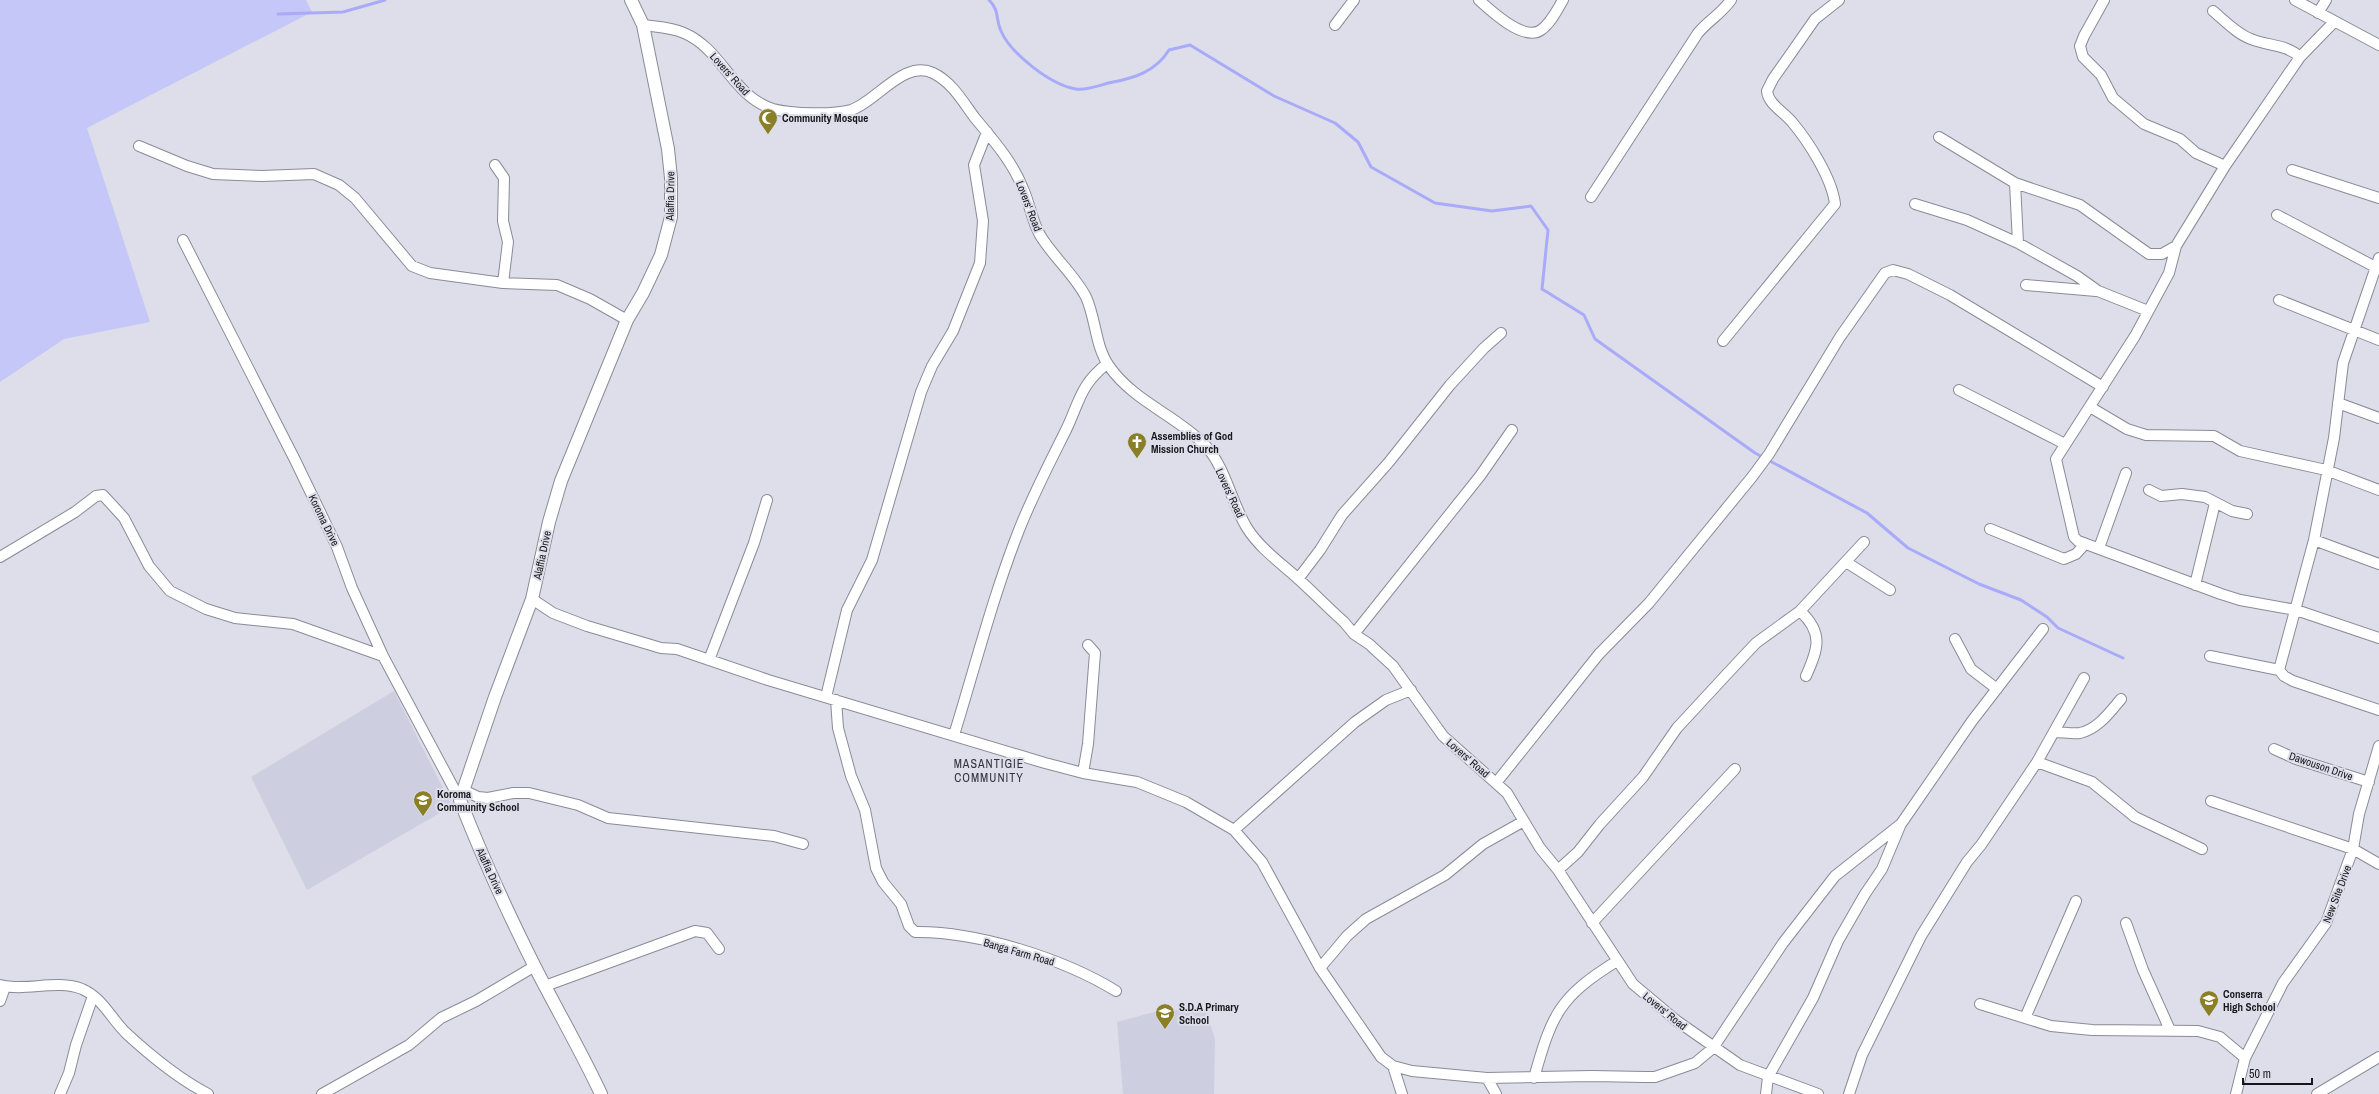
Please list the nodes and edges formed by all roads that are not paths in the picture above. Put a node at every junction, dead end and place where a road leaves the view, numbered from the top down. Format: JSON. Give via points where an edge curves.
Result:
{"nodes":[{"id":1,"x":631,"y":0,"type":"edge"},
{"id":2,"x":1354,"y":0,"type":"edge"},
{"id":3,"x":1479,"y":0,"type":"edge"},
{"id":4,"x":1563,"y":0,"type":"edge"},
{"id":5,"x":1731,"y":0,"type":"edge"},
{"id":6,"x":1838,"y":0,"type":"edge"},
{"id":7,"x":2104,"y":0,"type":"edge"},
{"id":8,"x":2295,"y":0,"type":"edge"},
{"id":9,"x":2326,"y":0,"type":"edge"},
{"id":10,"x":2213,"y":12,"type":"dead end"},
{"id":11,"x":2318,"y":13,"type":"junction"},
{"id":12,"x":2334,"y":22,"type":"junction"},
{"id":13,"x":643,"y":25,"type":"junction"},
{"id":14,"x":1335,"y":25,"type":"dead end"},
{"id":15,"x":2379,"y":45,"type":"edge"},
{"id":16,"x":2300,"y":57,"type":"junction"},
{"id":17,"x":987,"y":132,"type":"junction"},
{"id":18,"x":1939,"y":138,"type":"dead end"},
{"id":19,"x":139,"y":146,"type":"dead end"},
{"id":20,"x":495,"y":165,"type":"dead end"},
{"id":21,"x":2225,"y":166,"type":"junction"},
{"id":22,"x":2292,"y":170,"type":"dead end"},
{"id":23,"x":2015,"y":183,"type":"junction"},
{"id":24,"x":1591,"y":197,"type":"dead end"},
{"id":25,"x":2379,"y":198,"type":"edge"},
{"id":26,"x":1915,"y":204,"type":"dead end"},
{"id":27,"x":2277,"y":215,"type":"dead end"},
{"id":28,"x":183,"y":240,"type":"dead end"},
{"id":29,"x":2018,"y":243,"type":"junction"},
{"id":30,"x":2176,"y":246,"type":"junction"},
{"id":31,"x":2378,"y":265,"type":"edge"},
{"id":32,"x":503,"y":283,"type":"junction"},
{"id":33,"x":2026,"y":285,"type":"dead end"},
{"id":34,"x":2098,"y":291,"type":"junction"},
{"id":35,"x":2279,"y":300,"type":"dead end"},
{"id":36,"x":2148,"y":311,"type":"junction"},
{"id":37,"x":626,"y":320,"type":"junction"},
{"id":38,"x":2353,"y":330,"type":"junction"},
{"id":39,"x":1501,"y":333,"type":"dead end"},
{"id":40,"x":2379,"y":340,"type":"edge"},
{"id":41,"x":1723,"y":341,"type":"dead end"},
{"id":42,"x":1107,"y":364,"type":"junction"},
{"id":43,"x":2103,"y":387,"type":"junction"},
{"id":44,"x":1959,"y":390,"type":"dead end"},
{"id":45,"x":2338,"y":403,"type":"junction"},
{"id":46,"x":2090,"y":407,"type":"junction"},
{"id":47,"x":2379,"y":418,"type":"edge"},
{"id":48,"x":1512,"y":430,"type":"dead end"},
{"id":49,"x":2065,"y":444,"type":"junction"},
{"id":50,"x":2326,"y":470,"type":"junction"},
{"id":51,"x":2126,"y":473,"type":"dead end"},
{"id":52,"x":2149,"y":490,"type":"dead end"},
{"id":53,"x":2379,"y":490,"type":"edge"},
{"id":54,"x":767,"y":500,"type":"dead end"},
{"id":55,"x":2215,"y":503,"type":"junction"},
{"id":56,"x":2247,"y":514,"type":"dead end"},
{"id":57,"x":1990,"y":529,"type":"dead end"},
{"id":58,"x":2314,"y":540,"type":"junction"},
{"id":59,"x":1864,"y":542,"type":"dead end"},
{"id":60,"x":2085,"y":544,"type":"junction"},
{"id":61,"x":2099,"y":548,"type":"junction"},
{"id":62,"x":0,"y":557,"type":"edge"},
{"id":63,"x":1846,"y":562,"type":"junction"},
{"id":64,"x":2379,"y":564,"type":"edge"},
{"id":65,"x":1298,"y":579,"type":"junction"},
{"id":66,"x":2196,"y":585,"type":"junction"},
{"id":67,"x":1890,"y":590,"type":"dead end"},
{"id":68,"x":532,"y":599,"type":"junction"},
{"id":69,"x":2296,"y":610,"type":"junction"},
{"id":70,"x":1800,"y":611,"type":"junction"},
{"id":71,"x":2043,"y":629,"type":"dead end"},
{"id":72,"x":1354,"y":634,"type":"junction"},
{"id":73,"x":2379,"y":638,"type":"edge"},
{"id":74,"x":1955,"y":639,"type":"dead end"},
{"id":75,"x":1088,"y":645,"type":"dead end"},
{"id":76,"x":383,"y":656,"type":"junction"},
{"id":77,"x":2210,"y":656,"type":"dead end"},
{"id":78,"x":709,"y":660,"type":"junction"},
{"id":79,"x":2279,"y":670,"type":"junction"},
{"id":80,"x":1806,"y":676,"type":"dead end"},
{"id":81,"x":2084,"y":678,"type":"dead end"},
{"id":82,"x":1997,"y":689,"type":"junction"},
{"id":83,"x":1411,"y":690,"type":"junction"},
{"id":84,"x":826,"y":697,"type":"junction"},
{"id":85,"x":2121,"y":699,"type":"dead end"},
{"id":86,"x":836,"y":700,"type":"junction"},
{"id":87,"x":2379,"y":710,"type":"edge"},
{"id":88,"x":2054,"y":732,"type":"junction"},
{"id":89,"x":954,"y":734,"type":"junction"},
{"id":90,"x":2379,"y":746,"type":"edge"},
{"id":91,"x":2274,"y":749,"type":"dead end"},
{"id":92,"x":2037,"y":762,"type":"junction"},
{"id":93,"x":1735,"y":769,"type":"dead end"},
{"id":94,"x":1083,"y":773,"type":"junction"},
{"id":95,"x":2369,"y":782,"type":"junction"},
{"id":96,"x":1496,"y":783,"type":"junction"},
{"id":97,"x":462,"y":795,"type":"junction"},
{"id":98,"x":2211,"y":801,"type":"dead end"},
{"id":99,"x":1524,"y":821,"type":"junction"},
{"id":100,"x":1901,"y":824,"type":"junction"},
{"id":101,"x":1234,"y":830,"type":"junction"},
{"id":102,"x":803,"y":844,"type":"dead end"},
{"id":103,"x":2353,"y":848,"type":"junction"},
{"id":104,"x":2202,"y":849,"type":"dead end"},
{"id":105,"x":2379,"y":864,"type":"edge"},
{"id":106,"x":1558,"y":870,"type":"junction"},
{"id":107,"x":2076,"y":901,"type":"dead end"},
{"id":108,"x":1592,"y":923,"type":"junction"},
{"id":109,"x":2126,"y":923,"type":"dead end"},
{"id":110,"x":719,"y":949,"type":"dead end"},
{"id":111,"x":1617,"y":961,"type":"junction"},
{"id":112,"x":535,"y":966,"type":"junction"},
{"id":113,"x":1320,"y":968,"type":"junction"},
{"id":114,"x":2,"y":986,"type":"edge"},
{"id":115,"x":545,"y":986,"type":"junction"},
{"id":116,"x":1116,"y":991,"type":"dead end"},
{"id":117,"x":93,"y":996,"type":"junction"},
{"id":118,"x":0,"y":1001,"type":"edge"},
{"id":119,"x":1980,"y":1004,"type":"dead end"},
{"id":120,"x":2024,"y":1018,"type":"junction"},
{"id":121,"x":2170,"y":1030,"type":"junction"},
{"id":122,"x":1713,"y":1048,"type":"junction"},
{"id":123,"x":2379,"y":1057,"type":"edge"},
{"id":124,"x":2245,"y":1058,"type":"junction"},
{"id":125,"x":1393,"y":1066,"type":"junction"},
{"id":126,"x":1768,"y":1077,"type":"junction"},
{"id":127,"x":1487,"y":1078,"type":"junction"},
{"id":128,"x":1534,"y":1078,"type":"junction"},
{"id":129,"x":60,"y":1094,"type":"edge"},
{"id":130,"x":208,"y":1094,"type":"edge"},
{"id":131,"x":322,"y":1094,"type":"edge"},
{"id":132,"x":601,"y":1094,"type":"edge"},
{"id":133,"x":1402,"y":1094,"type":"edge"},
{"id":134,"x":1496,"y":1094,"type":"edge"},
{"id":135,"x":1766,"y":1094,"type":"edge"},
{"id":136,"x":1818,"y":1094,"type":"edge"},
{"id":137,"x":1849,"y":1094,"type":"edge"},
{"id":138,"x":2236,"y":1094,"type":"edge"},
{"id":139,"x":2318,"y":1094,"type":"edge"}],
"edges":[{"from":1,"to":13,"type":"street","name":"Alaffia Drive"},
{"from":2,"to":14,"type":"street"},
{"from":3,"to":4,"type":"street","via":[[1514,27],[1528,34],[1541,30]]},
{"from":5,"to":24,"type":"street","via":[[1718,17],[1698,33]]},
{"from":6,"to":41,"type":"street","via":[[1815,19],[1766,91],[1770,101],[1790,120],[1817,157],[1833,192],[1835,204]]},
{"from":7,"to":21,"type":"street","via":[[2080,46],[2083,57],[2101,75],[2113,98],[2144,124],[2180,138],[2196,153]]},
{"from":8,"to":11,"type":"street"},
{"from":9,"to":11,"type":"street"},
{"from":10,"to":16,"type":"street","via":[[2251,39],[2293,50]]},
{"from":11,"to":12,"type":"street"},
{"from":12,"to":15,"type":"street"},
{"from":12,"to":16,"type":"street"},
{"from":13,"to":17,"type":"street","name":"Lovers' Road","via":[[671,28],[686,34],[721,62],[749,96],[774,109],[814,112],[850,110],[861,106],[886,85],[903,75],[930,71],[944,80]]},
{"from":13,"to":37,"type":"street","name":"Alaffia Drive","via":[[668,149],[671,217],[661,255],[643,293]]},
{"from":16,"to":21,"type":"street"},
{"from":17,"to":42,"type":"street","name":"Lovers' Road","via":[[1012,167],[1024,191],[1038,233],[1078,283],[1085,296]]},
{"from":17,"to":84,"type":"street","via":[[974,165],[983,221],[980,263],[954,332],[932,366],[921,392],[872,560],[847,610]]},
{"from":18,"to":23,"type":"street"},
{"from":19,"to":32,"type":"street","via":[[213,174],[314,174],[339,185],[355,198],[412,266],[430,273]]},
{"from":20,"to":32,"type":"street","via":[[504,178],[503,221],[508,242]]},
{"from":21,"to":30,"type":"street"},
{"from":22,"to":25,"type":"street"},
{"from":23,"to":29,"type":"street"},
{"from":23,"to":30,"type":"street","via":[[2080,205],[2149,254],[2162,254]]},
{"from":26,"to":29,"type":"street","via":[[1967,220]]},
{"from":27,"to":31,"type":"street"},
{"from":28,"to":76,"type":"street","name":"Koroma Drive","via":[[337,547],[352,588]]},
{"from":29,"to":34,"type":"street","via":[[2077,276]]},
{"from":30,"to":36,"type":"street","via":[[2169,273]]},
{"from":31,"to":38,"type":"street"},
{"from":32,"to":37,"type":"street","via":[[557,285],[590,299]]},
{"from":33,"to":34,"type":"street"},
{"from":34,"to":36,"type":"street"},
{"from":35,"to":38,"type":"street"},
{"from":36,"to":43,"type":"street"},
{"from":37,"to":68,"type":"street","name":"Alaffia Drive","via":[[561,481]]},
{"from":38,"to":40,"type":"street"},
{"from":38,"to":45,"type":"street","via":[[2343,363]]},
{"from":39,"to":65,"type":"street","via":[[1450,385],[1389,462],[1342,515]]},
{"from":42,"to":65,"type":"street","name":"Lovers' Road","via":[[1136,395],[1192,434],[1207,448],[1226,481],[1248,530]]},
{"from":42,"to":89,"type":"street","via":[[1093,375],[1084,388],[1065,433],[1041,477],[1019,530],[998,588]]},
{"from":43,"to":46,"type":"street"},
{"from":43,"to":96,"type":"street","via":[[1950,295],[1908,274],[1893,270],[1885,273],[1840,337],[1769,454],[1752,477],[1649,603],[1599,654]]},
{"from":44,"to":49,"type":"street"},
{"from":45,"to":47,"type":"street"},
{"from":45,"to":50,"type":"street","via":[[2334,438]]},
{"from":46,"to":49,"type":"street"},
{"from":46,"to":50,"type":"street","via":[[2127,429],[2146,435],[2214,436],[2240,451]]},
{"from":48,"to":72,"type":"street","via":[[1480,476]]},
{"from":49,"to":60,"type":"street","via":[[2056,459],[2062,490],[2074,537]]},
{"from":50,"to":53,"type":"street"},
{"from":50,"to":58,"type":"street"},
{"from":51,"to":61,"type":"street"},
{"from":52,"to":55,"type":"street","via":[[2161,496],[2182,494],[2204,497]]},
{"from":54,"to":78,"type":"street","via":[[754,543]]},
{"from":55,"to":56,"type":"street","via":[[2232,511]]},
{"from":55,"to":66,"type":"street"},
{"from":57,"to":60,"type":"street","via":[[2064,559],[2076,554]]},
{"from":58,"to":64,"type":"street"},
{"from":58,"to":69,"type":"street"},
{"from":59,"to":63,"type":"street"},
{"from":60,"to":61,"type":"street"},
{"from":61,"to":66,"type":"street"},
{"from":62,"to":76,"type":"street","via":[[75,512],[96,496],[103,495],[124,518],[149,566],[170,591],[206,609],[235,618],[293,624]]},
{"from":63,"to":67,"type":"street"},
{"from":63,"to":70,"type":"street"},
{"from":65,"to":72,"type":"street","name":"Lovers' Road"},
{"from":66,"to":69,"type":"street","via":[[2240,600]]},
{"from":68,"to":78,"type":"street","via":[[553,613],[587,626],[661,648],[677,649]]},
{"from":68,"to":97,"type":"street","name":"Alaffia Drive"},
{"from":69,"to":73,"type":"street"},
{"from":69,"to":79,"type":"street"},
{"from":70,"to":80,"type":"street","via":[[1812,622],[1818,651]]},
{"from":70,"to":106,"type":"street","via":[[1756,643],[1726,675],[1677,728],[1643,777],[1578,852]]},
{"from":71,"to":82,"type":"street"},
{"from":72,"to":83,"type":"street","name":"Lovers' Road","via":[[1386,659]]},
{"from":74,"to":82,"type":"street","via":[[1971,669]]},
{"from":75,"to":94,"type":"street","via":[[1095,653],[1088,744]]},
{"from":76,"to":97,"type":"street","name":"Koroma Drive"},
{"from":77,"to":79,"type":"street"},
{"from":78,"to":84,"type":"street"},
{"from":79,"to":87,"type":"street","via":[[2293,681]]},
{"from":81,"to":88,"type":"street"},
{"from":82,"to":100,"type":"street"},
{"from":83,"to":96,"type":"street","name":"Lovers' Road","via":[[1442,736]]},
{"from":83,"to":101,"type":"street","via":[[1386,700],[1355,722]]},
{"from":84,"to":86,"type":"street"},
{"from":85,"to":88,"type":"street","via":[[2102,721],[2080,733]]},
{"from":86,"to":89,"type":"street"},
{"from":86,"to":116,"type":"street","name":"Banga Farm Road","via":[[838,728],[851,776],[865,810],[876,868],[883,882],[901,904],[909,926],[915,932],[944,932],[1035,954],[1082,972]]},
{"from":88,"to":92,"type":"street"},
{"from":89,"to":94,"type":"street"},
{"from":90,"to":95,"type":"street","name":"New Site Drive"},
{"from":91,"to":95,"type":"street","name":"Dawouson Drive"},
{"from":92,"to":104,"type":"street","via":[[2092,782],[2135,817]]},
{"from":92,"to":137,"type":"street","via":[[1967,862],[1922,936],[1862,1055]]},
{"from":93,"to":108,"type":"street"},
{"from":94,"to":101,"type":"street","via":[[1138,782],[1186,802]]},
{"from":95,"to":103,"type":"street","name":"New Site Drive","via":[[2359,814]]},
{"from":96,"to":99,"type":"street","name":"Lovers' Road","via":[[1508,793]]},
{"from":97,"to":102,"type":"street","via":[[488,798],[513,793],[529,794],[578,805],[608,818],[774,836]]},
{"from":97,"to":112,"type":"street","name":"Alaffia Drive","via":[[485,860]]},
{"from":98,"to":103,"type":"street"},
{"from":99,"to":106,"type":"street","name":"Lovers' Road","via":[[1540,848]]},
{"from":99,"to":113,"type":"street","via":[[1483,844],[1445,876],[1366,919],[1347,936]]},
{"from":100,"to":122,"type":"street","via":[[1835,876],[1783,942]]},
{"from":100,"to":126,"type":"street","via":[[1882,869],[1838,941],[1813,998]]},
{"from":101,"to":113,"type":"street","via":[[1262,862]]},
{"from":103,"to":105,"type":"street"},
{"from":103,"to":124,"type":"street","name":"New Site Drive","via":[[2326,923],[2283,983]]},
{"from":106,"to":108,"type":"street","name":"Lovers' Road"},
{"from":107,"to":120,"type":"street"},
{"from":108,"to":111,"type":"street","name":"Lovers' Road"},
{"from":109,"to":121,"type":"street","via":[[2143,970]]},
{"from":110,"to":115,"type":"street","via":[[707,934],[695,931]]},
{"from":111,"to":122,"type":"street","name":"Lovers' Road","via":[[1633,984]]},
{"from":111,"to":128,"type":"street","via":[[1570,995],[1554,1017]]},
{"from":112,"to":115,"type":"street","name":"Alaffia Drive"},
{"from":112,"to":131,"type":"street","via":[[476,1001],[441,1018],[409,1045]]},
{"from":113,"to":125,"type":"street","via":[[1381,1057]]},
{"from":114,"to":117,"type":"street","via":[[67,986],[82,989]]},
{"from":114,"to":118,"type":"street"},
{"from":115,"to":132,"type":"street","name":"Alaffia Drive"},
{"from":117,"to":129,"type":"street"},
{"from":117,"to":130,"type":"street","via":[[126,1033],[174,1072]]},
{"from":119,"to":120,"type":"street"},
{"from":120,"to":121,"type":"street","via":[[2051,1026],[2074,1029]]},
{"from":121,"to":124,"type":"street","via":[[2198,1031],[2220,1037]]},
{"from":122,"to":126,"type":"street","name":"Lovers' Road","via":[[1740,1065]]},
{"from":122,"to":128,"type":"street","via":[[1695,1063],[1655,1077]]},
{"from":123,"to":139,"type":"street"},
{"from":124,"to":138,"type":"street","name":"New Site Drive"},
{"from":125,"to":127,"type":"street","via":[[1412,1071]]},
{"from":125,"to":133,"type":"street"},
{"from":126,"to":135,"type":"street"},
{"from":126,"to":136,"type":"street","name":"Lovers' Road"},
{"from":127,"to":128,"type":"street"},
{"from":127,"to":134,"type":"street"}]}
